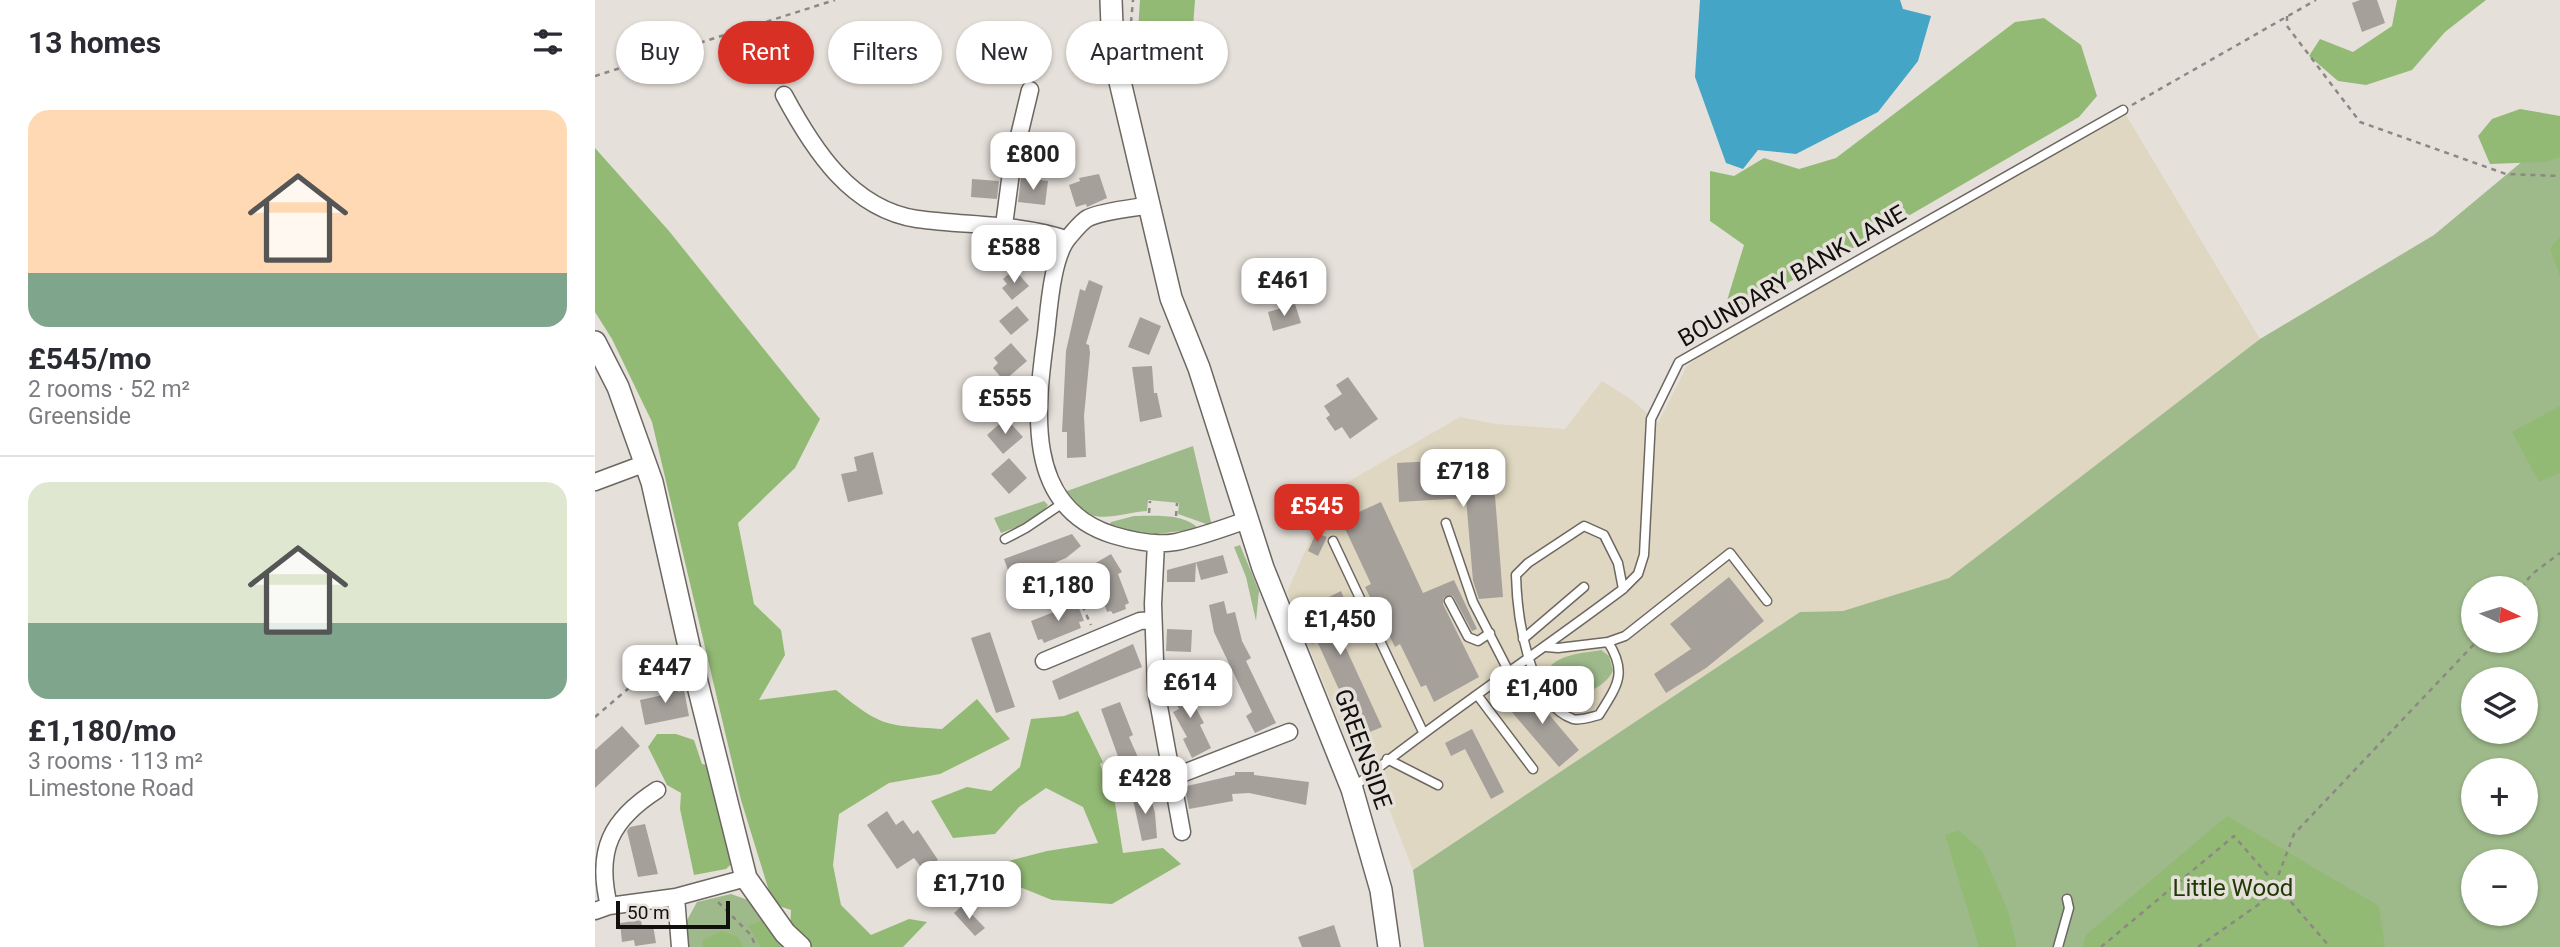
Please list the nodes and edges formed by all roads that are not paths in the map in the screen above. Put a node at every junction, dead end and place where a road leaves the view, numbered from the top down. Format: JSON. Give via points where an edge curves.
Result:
{"nodes":[{"id":1,"x":1111,"y":0,"type":"edge"},
{"id":2,"x":1030,"y":90,"type":"dead end"},
{"id":3,"x":784,"y":95,"type":"dead end"},
{"id":4,"x":2123,"y":110,"type":"road end"},
{"id":5,"x":1151,"y":205,"type":"junction"},
{"id":6,"x":1004,"y":225,"type":"junction"},
{"id":7,"x":1066,"y":239,"type":"junction"},
{"id":8,"x":595,"y":342,"type":"edge"},
{"id":9,"x":646,"y":463,"type":"junction"},
{"id":10,"x":595,"y":482,"type":"edge"},
{"id":11,"x":1063,"y":503,"type":"junction"},
{"id":12,"x":1247,"y":520,"type":"junction"},
{"id":13,"x":1446,"y":523,"type":"dead end"},
{"id":14,"x":1005,"y":539,"type":"dead end"},
{"id":15,"x":1333,"y":541,"type":"dead end"},
{"id":16,"x":1156,"y":543,"type":"junction"},
{"id":17,"x":1584,"y":587,"type":"dead end"},
{"id":18,"x":1623,"y":590,"type":"junction"},
{"id":19,"x":1449,"y":600,"type":"dead end"},
{"id":20,"x":1767,"y":601,"type":"dead end"},
{"id":21,"x":1153,"y":620,"type":"junction"},
{"id":22,"x":1490,"y":634,"type":"junction"},
{"id":23,"x":1523,"y":639,"type":"junction"},
{"id":24,"x":1608,"y":642,"type":"junction"},
{"id":25,"x":1546,"y":647,"type":"junction"},
{"id":26,"x":1529,"y":657,"type":"junction"},
{"id":27,"x":1044,"y":661,"type":"dead end"},
{"id":28,"x":1510,"y":674,"type":"junction"},
{"id":29,"x":1478,"y":696,"type":"junction"},
{"id":30,"x":1289,"y":732,"type":"dead end"},
{"id":31,"x":1423,"y":732,"type":"junction"},
{"id":32,"x":1387,"y":760,"type":"junction"},
{"id":33,"x":1533,"y":769,"type":"dead end"},
{"id":34,"x":1171,"y":778,"type":"junction"},
{"id":35,"x":1438,"y":785,"type":"dead end"},
{"id":36,"x":1352,"y":789,"type":"junction"},
{"id":37,"x":657,"y":790,"type":"dead end"},
{"id":38,"x":1182,"y":832,"type":"dead end"},
{"id":39,"x":746,"y":878,"type":"junction"},
{"id":40,"x":676,"y":897,"type":"junction"},
{"id":41,"x":2067,"y":899,"type":"dead end"},
{"id":42,"x":602,"y":908,"type":"edge"},
{"id":43,"x":680,"y":947,"type":"edge"},
{"id":44,"x":800,"y":947,"type":"edge"},
{"id":45,"x":1389,"y":947,"type":"edge"},
{"id":46,"x":2059,"y":947,"type":"edge"}],
"edges":[{"from":1,"to":5,"type":"street","name":"GREENSIDE","via":[[1113,52]]},
{"from":2,"to":6,"type":"street"},
{"from":3,"to":6,"type":"street","via":[[825,161],[877,205],[915,218]]},
{"from":4,"to":18,"type":"lane","name":"BOUNDARY BANK LANE","via":[[1679,362],[1651,419],[1644,555],[1638,574]]},
{"from":5,"to":7,"type":"street","via":[[1088,218]]},
{"from":5,"to":12,"type":"street","name":"GREENSIDE","via":[[1171,298],[1203,380]]},
{"from":6,"to":7,"type":"street"},
{"from":7,"to":11,"type":"street","via":[[1054,275],[1039,420],[1044,464]]},
{"from":8,"to":9,"type":"street","via":[[618,387]]},
{"from":9,"to":10,"type":"street"},
{"from":9,"to":39,"type":"street"},
{"from":11,"to":14,"type":"lane"},
{"from":11,"to":16,"type":"street","via":[[1082,521],[1102,531]]},
{"from":12,"to":16,"type":"street","via":[[1175,542]]},
{"from":12,"to":36,"type":"street","name":"GREENSIDE"},
{"from":13,"to":22,"type":"lane","via":[[1473,602]]},
{"from":15,"to":31,"type":"lane"},
{"from":16,"to":21,"type":"street"},
{"from":17,"to":23,"type":"lane"},
{"from":18,"to":23,"type":"lane","via":[[1618,563],[1604,535],[1584,526],[1516,575]]},
{"from":18,"to":25,"type":"lane","name":"BOUNDARY BANK LANE"},
{"from":19,"to":22,"type":"lane","via":[[1468,637],[1478,641]]},
{"from":20,"to":24,"type":"lane","via":[[1730,553],[1625,636]]},
{"from":21,"to":27,"type":"street","via":[[1140,621]]},
{"from":21,"to":34,"type":"street","via":[[1156,690]]},
{"from":22,"to":28,"type":"lane"},
{"from":23,"to":26,"type":"lane"},
{"from":24,"to":25,"type":"lane"},
{"from":24,"to":26,"type":"lane","via":[[1619,659],[1618,685],[1599,715],[1576,720],[1556,710]]},
{"from":25,"to":26,"type":"lane","name":"BOUNDARY BANK LANE"},
{"from":26,"to":28,"type":"lane","name":"BOUNDARY BANK LANE"},
{"from":28,"to":29,"type":"lane","name":"BOUNDARY BANK LANE"},
{"from":29,"to":31,"type":"lane","name":"BOUNDARY BANK LANE"},
{"from":29,"to":33,"type":"lane"},
{"from":30,"to":34,"type":"street"},
{"from":31,"to":32,"type":"lane","name":"BOUNDARY BANK LANE"},
{"from":32,"to":35,"type":"lane"},
{"from":32,"to":36,"type":"lane","name":"BOUNDARY BANK LANE"},
{"from":34,"to":38,"type":"street"},
{"from":36,"to":45,"type":"street","name":"GREENSIDE","via":[[1381,890]]},
{"from":37,"to":42,"type":"street","via":[[607,830],[597,861]]},
{"from":39,"to":40,"type":"street"},
{"from":39,"to":44,"type":"street"},
{"from":40,"to":42,"type":"street"},
{"from":40,"to":43,"type":"street"},
{"from":41,"to":46,"type":"lane"}]}
